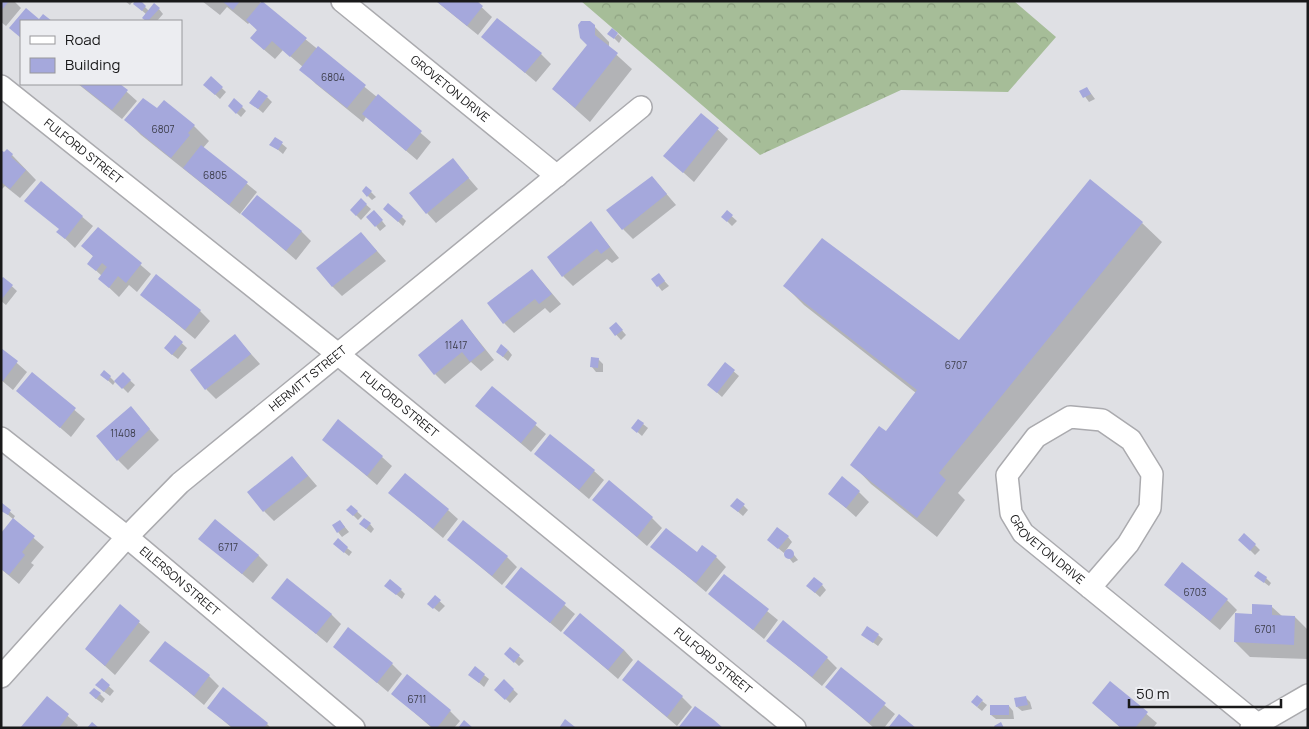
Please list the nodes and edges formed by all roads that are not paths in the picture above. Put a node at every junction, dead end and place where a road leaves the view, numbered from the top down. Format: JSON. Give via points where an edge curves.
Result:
{"nodes":[{"id":1,"x":342,"y":1,"type":"edge"},
{"id":2,"x":1,"y":86,"type":"edge"},
{"id":3,"x":641,"y":107,"type":"dead end"},
{"id":4,"x":557,"y":176,"type":"junction"},
{"id":5,"x":339,"y":355,"type":"junction"},
{"id":6,"x":1,"y":438,"type":"edge"},
{"id":7,"x":127,"y":537,"type":"junction"},
{"id":8,"x":1090,"y":588,"type":"junction"},
{"id":9,"x":1,"y":677,"type":"edge"},
{"id":10,"x":1308,"y":695,"type":"edge"},
{"id":11,"x":1257,"y":726,"type":"edge"},
{"id":12,"x":354,"y":728,"type":"edge"},
{"id":13,"x":795,"y":728,"type":"edge"}],
"edges":[{"from":1,"to":4,"type":"street","name":"GROVETON DRIVE"},
{"from":2,"to":5,"type":"street","name":"FULFORD STREET"},
{"from":3,"to":4,"type":"street","name":"HERMITT STREET"},
{"from":4,"to":5,"type":"street","name":"HERMITT STREET"},
{"from":5,"to":7,"type":"street","name":"HERMITT STREET","via":[[180,483]]},
{"from":5,"to":13,"type":"street","name":"FULFORD STREET"},
{"from":6,"to":7,"type":"street","name":"EILERSON STREET"},
{"from":7,"to":9,"type":"street","name":"HERMITT STREET"},
{"from":7,"to":12,"type":"street","name":"EILERSON STREET"},
{"from":8,"to":8,"type":"street","name":"GROVETON DRIVE","via":[[1023,533],[1011,513],[1007,475],[1036,437],[1070,417],[1102,420],[1131,440],[1152,474],[1150,508],[1128,544]]},
{"from":8,"to":11,"type":"street","name":"GROVETON DRIVE"},
{"from":10,"to":11,"type":"street"}]}
